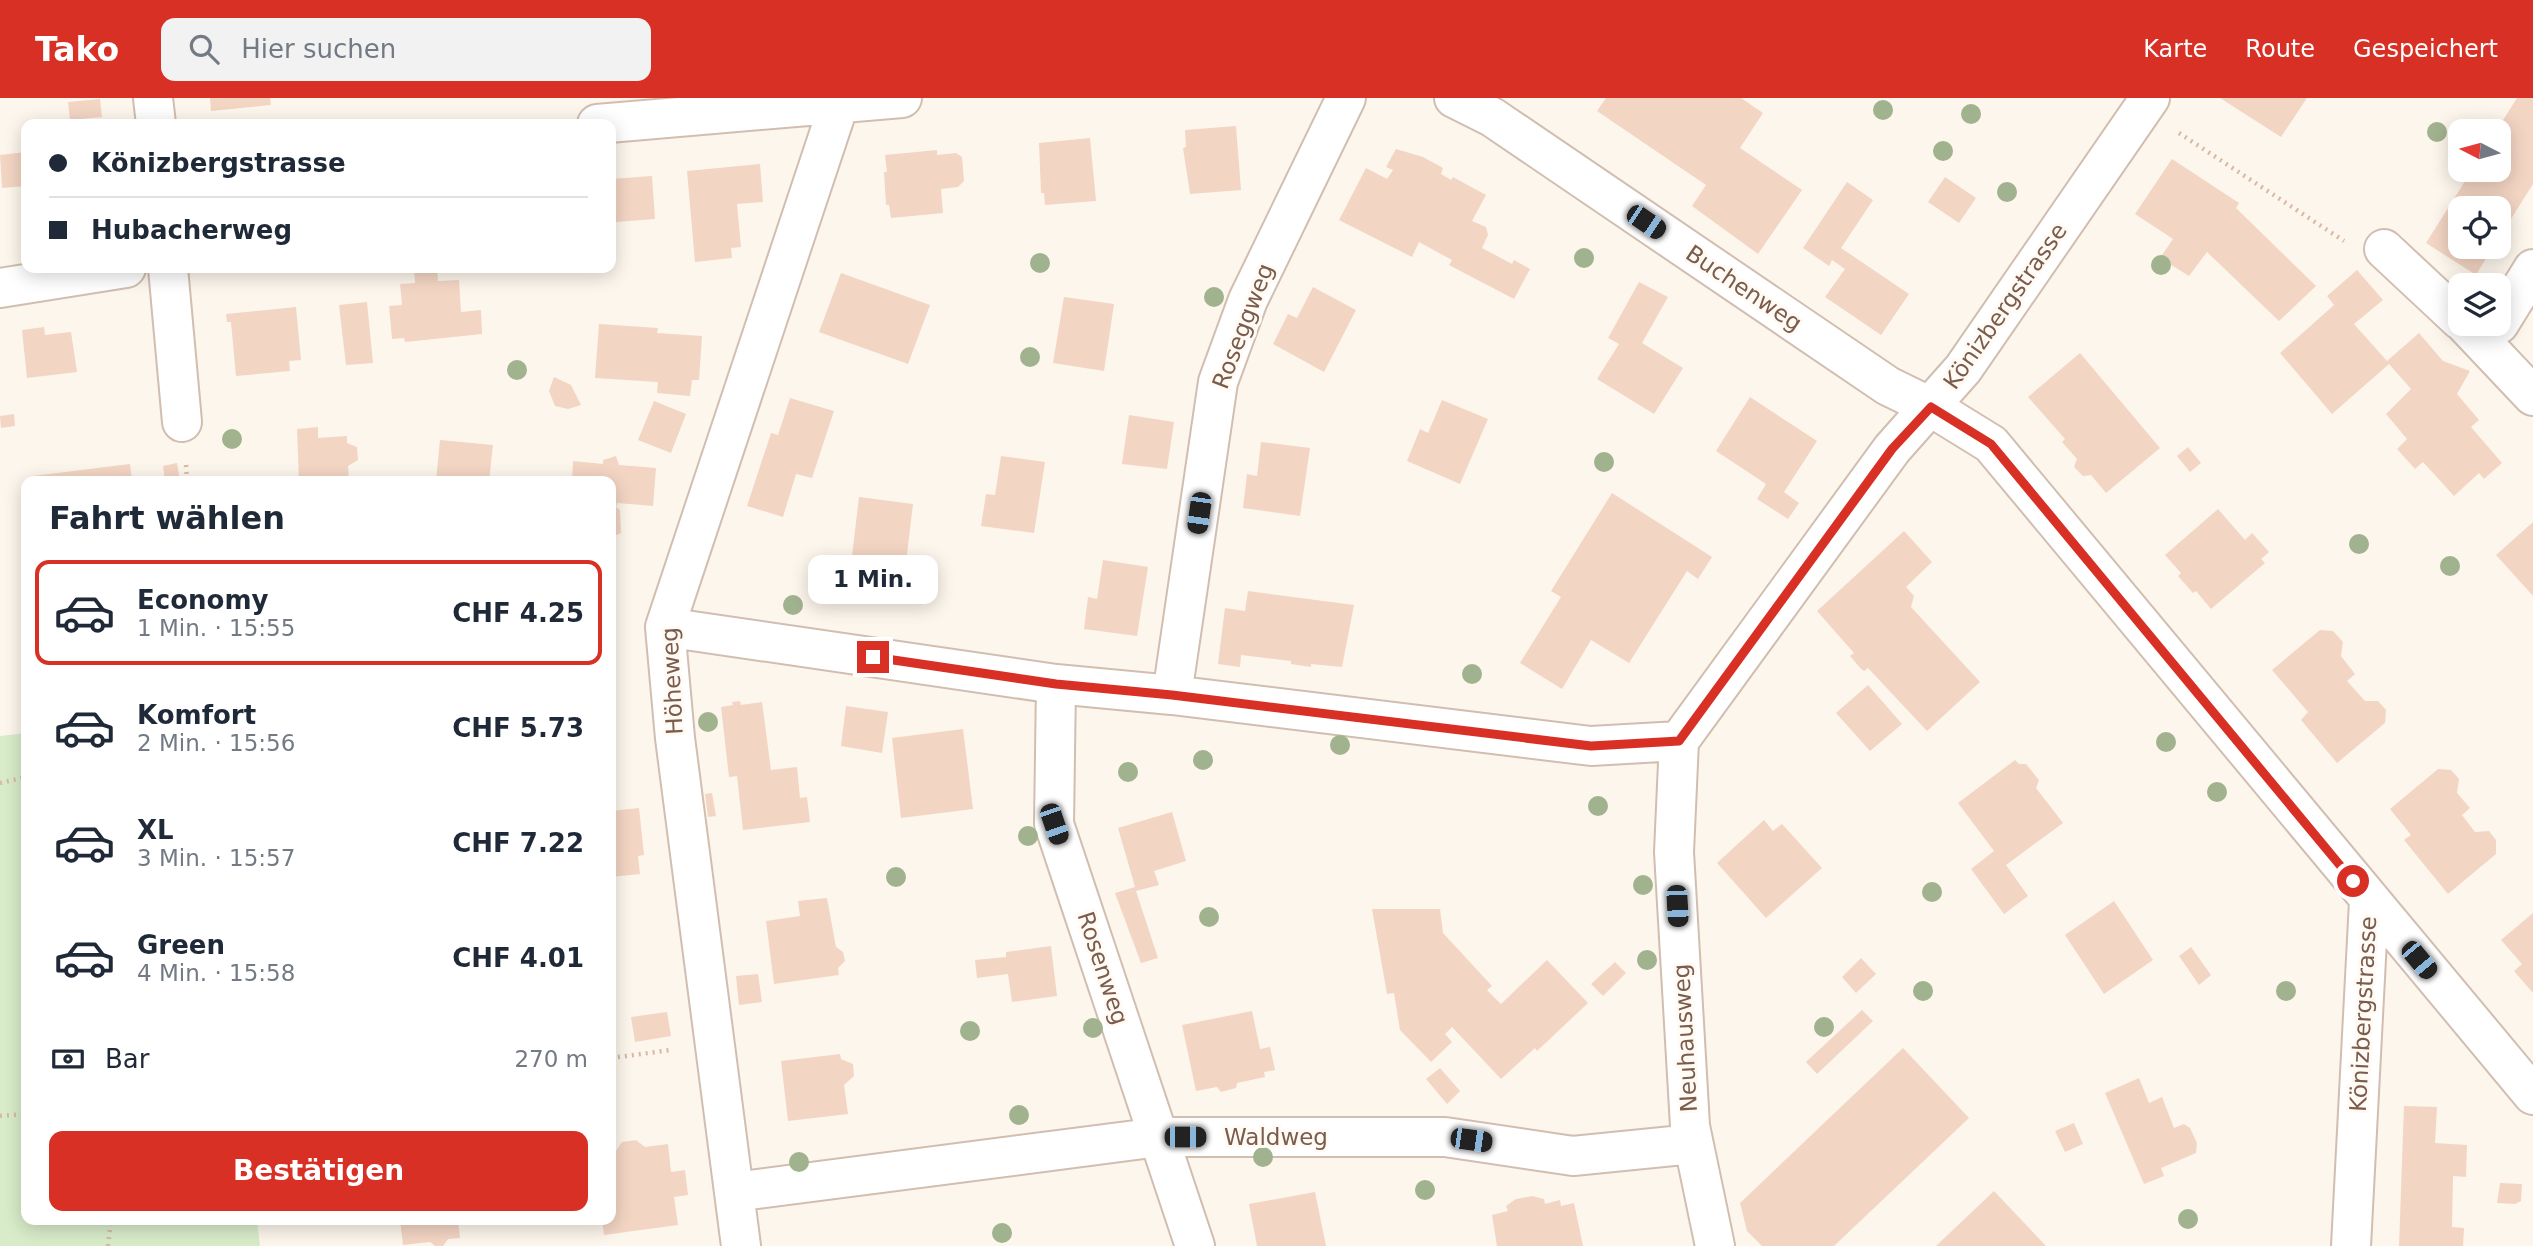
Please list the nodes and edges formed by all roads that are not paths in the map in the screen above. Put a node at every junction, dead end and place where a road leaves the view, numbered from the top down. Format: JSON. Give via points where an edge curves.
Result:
{"nodes":[{"id":1,"x":153,"y":98,"type":"edge"},
{"id":2,"x":902,"y":98,"type":"edge"},
{"id":3,"x":1346,"y":98,"type":"edge"},
{"id":4,"x":1454,"y":98,"type":"edge"},
{"id":5,"x":841,"y":101,"type":"edge"},
{"id":6,"x":2146,"y":104,"type":"edge"},
{"id":7,"x":155,"y":119,"type":"edge"},
{"id":8,"x":616,"y":122,"type":"edge"},
{"id":9,"x":2384,"y":249,"type":"road end"},
{"id":10,"x":2533,"y":269,"type":"edge"},
{"id":11,"x":94,"y":273,"type":"edge"},
{"id":12,"x":168,"y":273,"type":"edge"},
{"id":13,"x":0,"y":288,"type":"edge"},
{"id":14,"x":2511,"y":294,"type":"edge"},
{"id":15,"x":2448,"y":300,"type":"edge"},
{"id":16,"x":2489,"y":336,"type":"edge"},
{"id":17,"x":2533,"y":396,"type":"edge"},
{"id":18,"x":1931,"y":407,"type":"junction"},
{"id":19,"x":182,"y":422,"type":"dead end"},
{"id":20,"x":665,"y":627,"type":"junction"},
{"id":21,"x":1056,"y":684,"type":"junction"},
{"id":22,"x":1172,"y":695,"type":"junction"},
{"id":23,"x":1679,"y":741,"type":"junction"},
{"id":24,"x":2369,"y":901,"type":"junction"},
{"id":25,"x":2533,"y":1095,"type":"edge"},
{"id":26,"x":1159,"y":1137,"type":"junction"},
{"id":27,"x":1693,"y":1144,"type":"junction"},
{"id":28,"x":734,"y":1192,"type":"junction"},
{"id":29,"x":741,"y":1246,"type":"edge"},
{"id":30,"x":1195,"y":1246,"type":"edge"},
{"id":31,"x":1715,"y":1246,"type":"edge"},
{"id":32,"x":2351,"y":1246,"type":"edge"}],
"edges":[{"from":1,"to":7,"type":"street"},
{"from":2,"to":5,"type":"street"},
{"from":3,"to":22,"type":"street","name":"Roseggweg","via":[[1248,300],[1219,382]]},
{"from":4,"to":18,"type":"street","name":"Buchenweg","via":[[1492,117],[1888,386]]},
{"from":5,"to":8,"type":"street"},
{"from":5,"to":20,"type":"street","name":"Höheweg"},
{"from":6,"to":18,"type":"street","name":"Könizbergstrasse","via":[[1963,369]]},
{"from":9,"to":15,"type":"street"},
{"from":10,"to":14,"type":"street"},
{"from":11,"to":13,"type":"street"},
{"from":12,"to":19,"type":"street"},
{"from":16,"to":17,"type":"street"},
{"from":18,"to":23,"type":"street","via":[[1892,449]]},
{"from":18,"to":24,"type":"street","name":"Könizbergstrasse","via":[[1991,444]]},
{"from":20,"to":21,"type":"street"},
{"from":20,"to":28,"type":"street","name":"Höheweg","via":[[675,738]]},
{"from":21,"to":22,"type":"street"},
{"from":21,"to":26,"type":"street","name":"Rosenweg","via":[[1054,824]]},
{"from":22,"to":23,"type":"street","via":[[1591,746]]},
{"from":23,"to":27,"type":"street","name":"Neuhausweg","via":[[1674,852]]},
{"from":24,"to":25,"type":"street"},
{"from":24,"to":32,"type":"street","name":"Könizbergstrasse"},
{"from":26,"to":27,"type":"street","name":"Waldweg","via":[[1445,1137],[1573,1156]]},
{"from":26,"to":28,"type":"street","name":"Waldweg"},
{"from":26,"to":30,"type":"street","name":"Rosenweg"},
{"from":27,"to":31,"type":"street","name":"Neuhausweg"},
{"from":28,"to":29,"type":"street","name":"Höheweg"}]}
